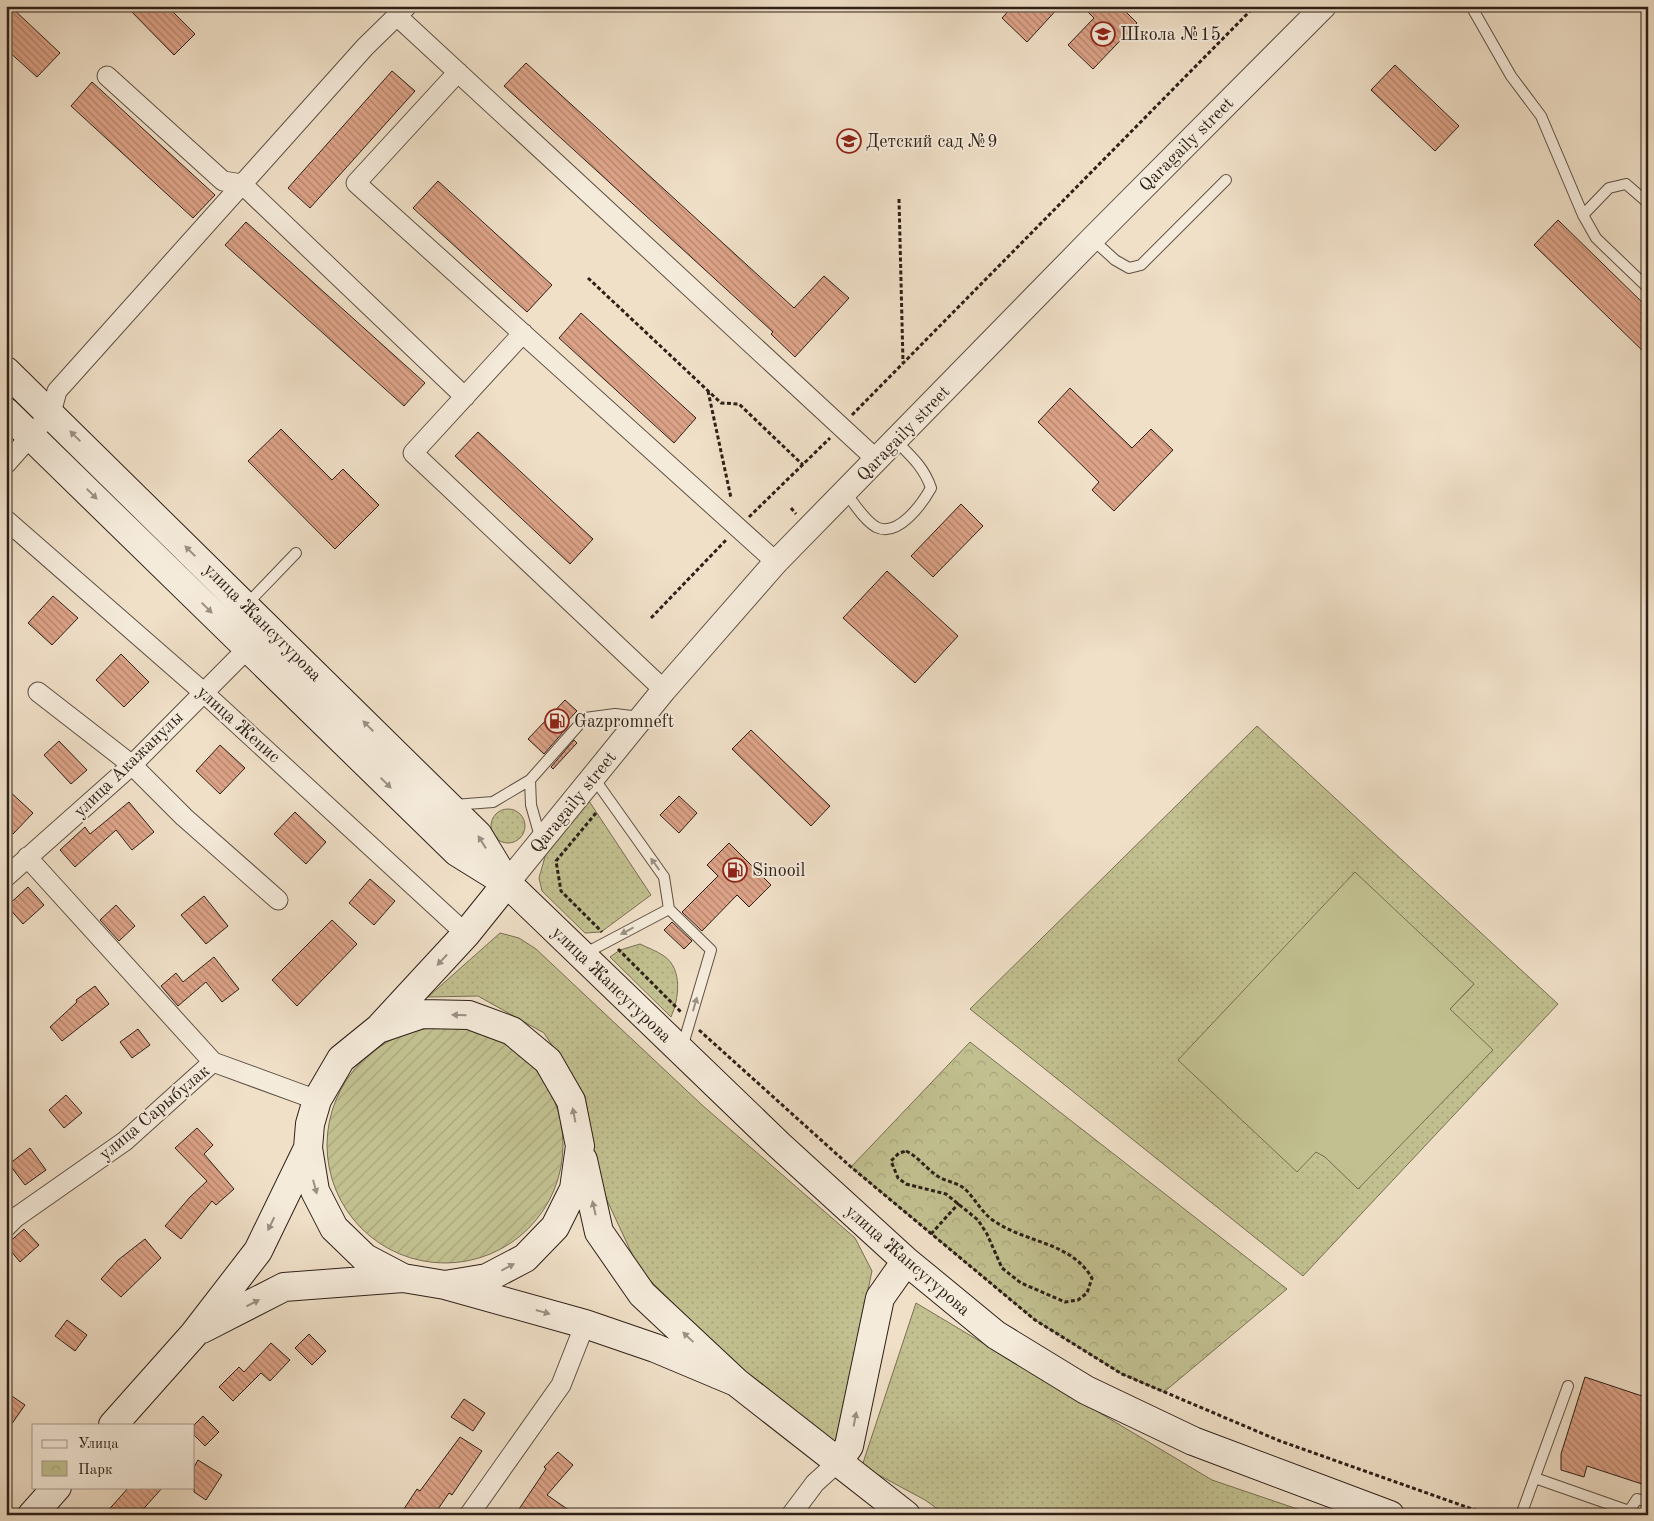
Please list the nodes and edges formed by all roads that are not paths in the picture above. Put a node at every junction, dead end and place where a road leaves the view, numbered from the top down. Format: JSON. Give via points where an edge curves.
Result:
{"nodes":[{"id":1,"x":272,"y":6,"type":"edge"},
{"id":2,"x":293,"y":6,"type":"edge"},
{"id":3,"x":1324,"y":6,"type":"edge"},
{"id":4,"x":1471,"y":6,"type":"edge"},
{"id":5,"x":402,"y":11,"type":"edge"},
{"id":6,"x":458,"y":72,"type":"junction"},
{"id":7,"x":107,"y":76,"type":"dead end"},
{"id":8,"x":1226,"y":180,"type":"dead end"},
{"id":9,"x":242,"y":184,"type":"junction"},
{"id":10,"x":1648,"y":203,"type":"edge"},
{"id":11,"x":1583,"y":215,"type":"junction"},
{"id":12,"x":1092,"y":239,"type":"junction"},
{"id":13,"x":1648,"y":288,"type":"edge"},
{"id":14,"x":523,"y":333,"type":"junction"},
{"id":15,"x":6,"y":372,"type":"edge"},
{"id":16,"x":464,"y":397,"type":"junction"},
{"id":17,"x":6,"y":412,"type":"edge"},
{"id":18,"x":51,"y":413,"type":"junction"},
{"id":19,"x":31,"y":434,"type":"junction"},
{"id":20,"x":895,"y":440,"type":"junction"},
{"id":21,"x":877,"y":460,"type":"junction"},
{"id":22,"x":6,"y":464,"type":"edge"},
{"id":23,"x":845,"y":492,"type":"junction"},
{"id":24,"x":6,"y":520,"type":"edge"},
{"id":25,"x":296,"y":553,"type":"dead end"},
{"id":26,"x":776,"y":562,"type":"junction"},
{"id":27,"x":252,"y":611,"type":"junction"},
{"id":28,"x":243,"y":643,"type":"junction"},
{"id":29,"x":664,"y":690,"type":"junction"},
{"id":30,"x":38,"y":692,"type":"dead end"},
{"id":31,"x":203,"y":692,"type":"junction"},
{"id":32,"x":641,"y":718,"type":"junction"},
{"id":33,"x":132,"y":765,"type":"junction"},
{"id":34,"x":593,"y":777,"type":"junction"},
{"id":35,"x":530,"y":780,"type":"junction"},
{"id":36,"x":448,"y":805,"type":"junction"},
{"id":37,"x":541,"y":841,"type":"junction"},
{"id":38,"x":27,"y":857,"type":"junction"},
{"id":39,"x":6,"y":877,"type":"edge"},
{"id":40,"x":507,"y":884,"type":"junction"},
{"id":41,"x":278,"y":900,"type":"dead end"},
{"id":42,"x":669,"y":909,"type":"junction"},
{"id":43,"x":466,"y":934,"type":"junction"},
{"id":44,"x":582,"y":955,"type":"junction"},
{"id":45,"x":378,"y":1029,"type":"junction"},
{"id":46,"x":681,"y":1051,"type":"junction"},
{"id":47,"x":212,"y":1062,"type":"junction"},
{"id":48,"x":317,"y":1100,"type":"junction"},
{"id":49,"x":580,"y":1146,"type":"junction"},
{"id":50,"x":308,"y":1148,"type":"junction"},
{"id":51,"x":6,"y":1227,"type":"edge"},
{"id":52,"x":906,"y":1261,"type":"junction"},
{"id":53,"x":402,"y":1278,"type":"junction"},
{"id":54,"x":445,"y":1284,"type":"junction"},
{"id":55,"x":585,"y":1324,"type":"junction"},
{"id":56,"x":194,"y":1334,"type":"junction"},
{"id":57,"x":736,"y":1382,"type":"junction"},
{"id":58,"x":1568,"y":1386,"type":"dead end"},
{"id":59,"x":113,"y":1424,"type":"edge"},
{"id":60,"x":838,"y":1463,"type":"junction"},
{"id":61,"x":1535,"y":1478,"type":"junction"},
{"id":62,"x":56,"y":1488,"type":"edge"},
{"id":63,"x":1648,"y":1502,"type":"edge"},
{"id":64,"x":32,"y":1515,"type":"edge"},
{"id":65,"x":469,"y":1515,"type":"edge"},
{"id":66,"x":791,"y":1515,"type":"edge"},
{"id":67,"x":906,"y":1515,"type":"edge"},
{"id":68,"x":1390,"y":1515,"type":"edge"},
{"id":69,"x":1521,"y":1515,"type":"edge"}],
"edges":[{"from":1,"to":2,"type":"lane"},
{"from":3,"to":12,"type":"street","name":"Qaragaily street"},
{"from":4,"to":11,"type":"lane","via":[[1511,76],[1541,116]]},
{"from":5,"to":6,"type":"street"},
{"from":5,"to":9,"type":"street","via":[[366,46]]},
{"from":6,"to":14,"type":"street","via":[[356,183]]},
{"from":6,"to":21,"type":"street"},
{"from":7,"to":9,"type":"street","via":[[223,181]]},
{"from":8,"to":12,"type":"lane","via":[[1141,265],[1129,268]]},
{"from":9,"to":16,"type":"street"},
{"from":9,"to":18,"type":"street","via":[[57,391]]},
{"from":10,"to":11,"type":"lane","via":[[1626,184],[1609,188]]},
{"from":11,"to":13,"type":"lane","via":[[1596,238]]},
{"from":12,"to":20,"type":"street","name":"Qaragaily street"},
{"from":14,"to":16,"type":"street"},
{"from":14,"to":26,"type":"street"},
{"from":15,"to":18,"type":"main road","name":"улица Жансугурова"},
{"from":16,"to":29,"type":"street","via":[[413,453]]},
{"from":17,"to":19,"type":"main road","name":"улица Жансугурова"},
{"from":18,"to":19,"type":"street"},
{"from":27,"to":18,"type":"main road","name":"улица Жансугурова","one_way":true},
{"from":19,"to":22,"type":"street"},
{"from":19,"to":28,"type":"main road","name":"улица Жансугурова","one_way":true},
{"from":20,"to":21,"type":"street","name":"Qaragaily street"},
{"from":20,"to":23,"type":"lane","via":[[927,476],[931,488],[924,500],[900,524],[888,529],[870,522]]},
{"from":21,"to":23,"type":"street","name":"Qaragaily street"},
{"from":23,"to":26,"type":"street","name":"Qaragaily street"},
{"from":24,"to":31,"type":"street","name":"улица Женис"},
{"from":25,"to":27,"type":"lane"},
{"from":26,"to":29,"type":"street","name":"Qaragaily street"},
{"from":27,"to":28,"type":"main road"},
{"from":36,"to":27,"type":"main road","name":"улица Жансугурова","one_way":true},
{"from":28,"to":31,"type":"street","name":"улица Акажанулы"},
{"from":28,"to":40,"type":"main road","name":"улица Жансугурова","one_way":true,"via":[[457,852]]},
{"from":29,"to":32,"type":"street","name":"Qaragaily street"},
{"from":30,"to":33,"type":"street"},
{"from":31,"to":33,"type":"street","name":"улица Акажанулы"},
{"from":31,"to":43,"type":"street","name":"улица Женис"},
{"from":32,"to":34,"type":"street","name":"Qaragaily street"},
{"from":32,"to":35,"type":"lane","via":[[615,714],[584,718]]},
{"from":33,"to":38,"type":"street","name":"улица Акажанулы"},
{"from":33,"to":41,"type":"street","via":[[184,817]]},
{"from":34,"to":37,"type":"street","name":"Qaragaily street"},
{"from":42,"to":34,"type":"lane","one_way":true,"via":[[664,877]]},
{"from":35,"to":36,"type":"lane","via":[[493,802]]},
{"from":35,"to":37,"type":"lane","via":[[531,805]]},
{"from":40,"to":36,"type":"main road","name":"улица Жансугурова","one_way":true,"via":[[478,835]]},
{"from":37,"to":40,"type":"street","name":"Qaragaily street"},
{"from":38,"to":39,"type":"street","name":"улица Акажанулы"},
{"from":38,"to":47,"type":"street"},
{"from":40,"to":43,"type":"main road"},
{"from":40,"to":44,"type":"main road","name":"улица Жансугурова"},
{"from":42,"to":44,"type":"lane","one_way":true},
{"from":46,"to":42,"type":"lane","one_way":true,"via":[[711,950]]},
{"from":43,"to":45,"type":"main road","one_way":true},
{"from":44,"to":46,"type":"main road","name":"улица Жансугурова"},
{"from":45,"to":48,"type":"main road","via":[[341,1059]]},
{"from":49,"to":45,"type":"main road","one_way":true,"via":[[571,1101],[548,1061],[512,1031],[468,1015],[422,1014]]},
{"from":46,"to":52,"type":"main road","name":"улица Жансугурова"},
{"from":47,"to":48,"type":"street","name":"улица Сарыбулак"},
{"from":47,"to":51,"type":"street","name":"улица Сарыбулак","via":[[125,1141]]},
{"from":48,"to":50,"type":"main road"},
{"from":54,"to":49,"type":"main road","one_way":true,"via":[[488,1278],[526,1258],[555,1227],[574,1188]]},
{"from":57,"to":49,"type":"main road","one_way":true,"via":[[642,1294],[599,1232]]},
{"from":50,"to":53,"type":"main road","one_way":true,"via":[[315,1191],[334,1228],[364,1258]]},
{"from":50,"to":56,"type":"main road","one_way":true,"via":[[258,1251]]},
{"from":60,"to":52,"type":"main road","one_way":true,"via":[[850,1446],[880,1298]]},
{"from":52,"to":68,"type":"main road","name":"улица Жансугурова","via":[[996,1334],[1086,1390],[1192,1441]]},
{"from":53,"to":54,"type":"main road"},
{"from":56,"to":53,"type":"main road","one_way":true,"via":[[284,1287]]},
{"from":54,"to":55,"type":"main road","one_way":true},
{"from":55,"to":57,"type":"main road","via":[[655,1348]]},
{"from":55,"to":65,"type":"street","via":[[561,1385]]},
{"from":56,"to":59,"type":"main road"},
{"from":57,"to":60,"type":"main road"},
{"from":58,"to":61,"type":"lane"},
{"from":60,"to":66,"type":"street","via":[[815,1483]]},
{"from":60,"to":67,"type":"main road"},
{"from":61,"to":63,"type":"lane","via":[[1629,1511],[1636,1499]]},
{"from":61,"to":69,"type":"lane"},
{"from":62,"to":64,"type":"main road"}]}
